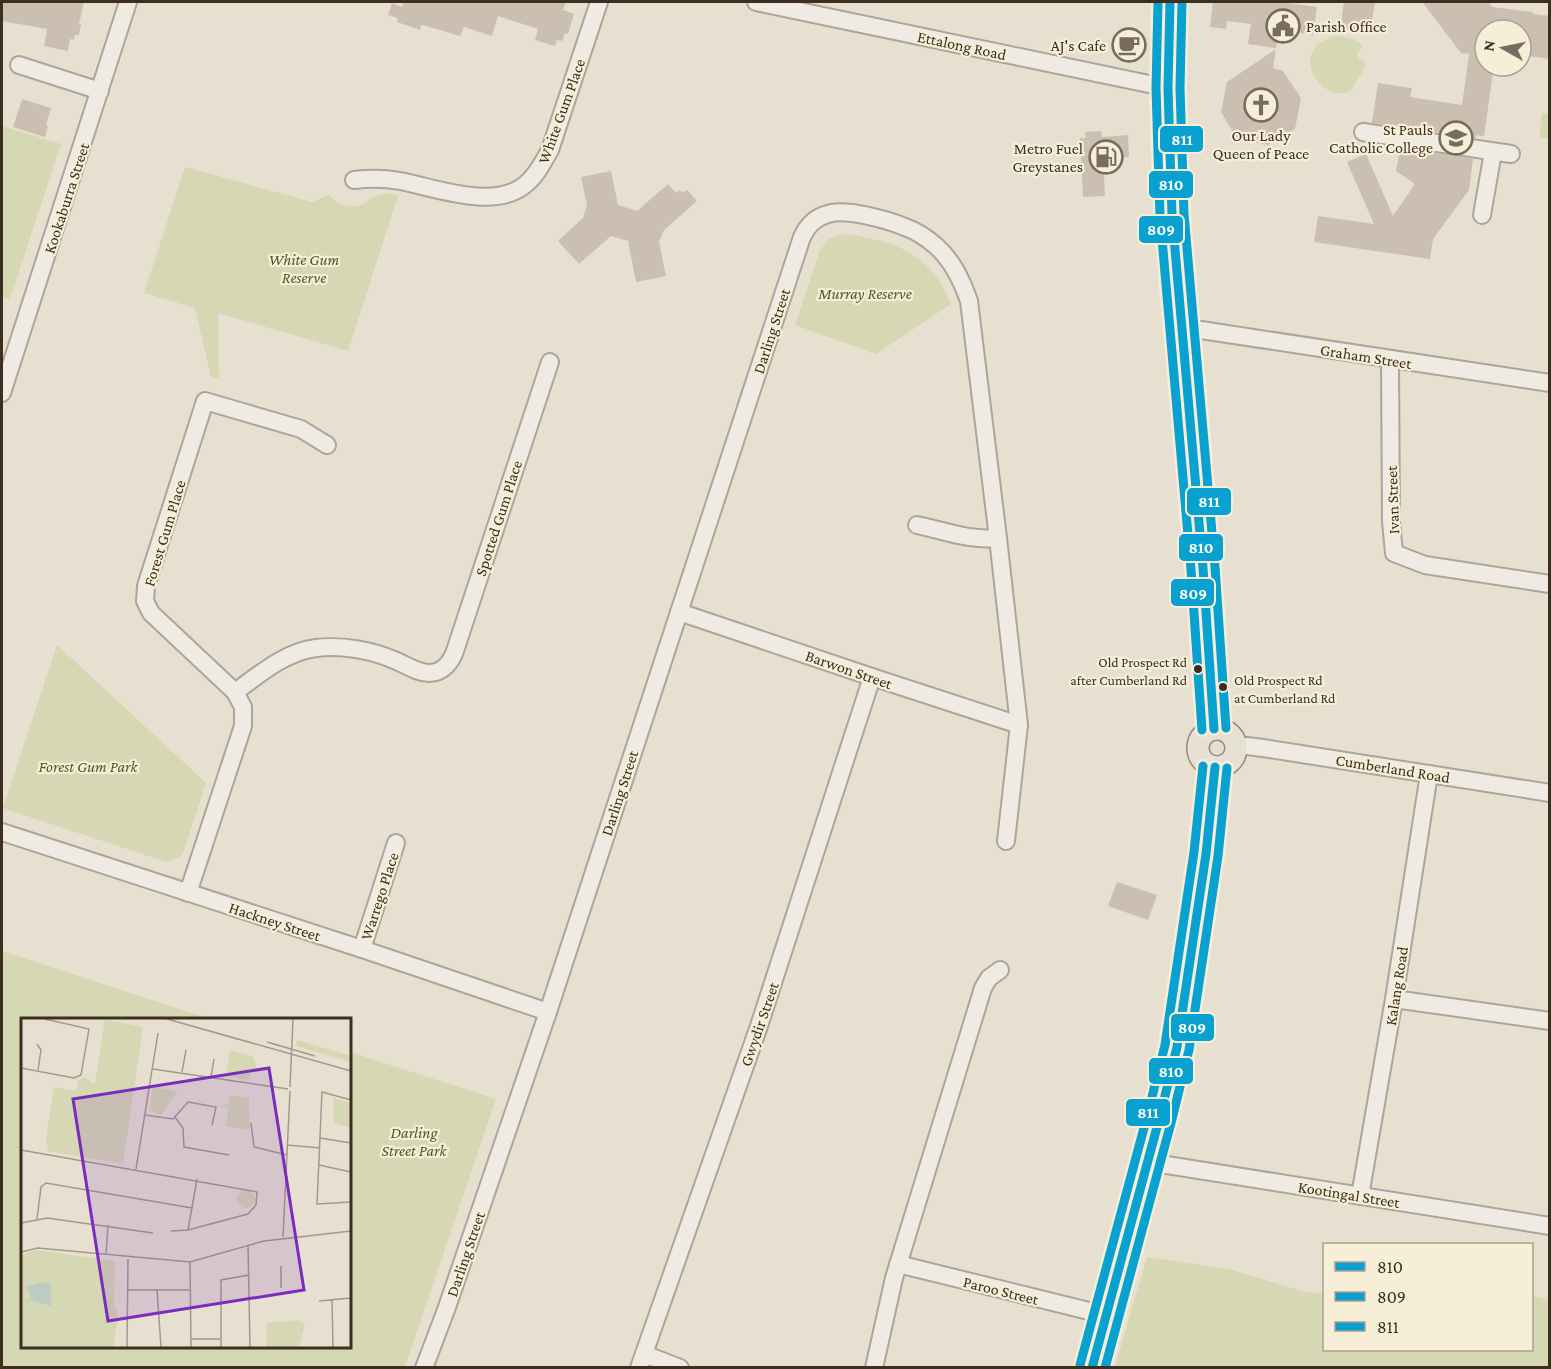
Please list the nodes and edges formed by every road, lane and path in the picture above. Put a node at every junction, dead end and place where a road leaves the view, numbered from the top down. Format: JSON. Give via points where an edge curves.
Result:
{"nodes":[{"id":1,"x":128,"y":2,"type":"edge"},
{"id":2,"x":599,"y":2,"type":"edge"},
{"id":3,"x":756,"y":2,"type":"edge"},
{"id":4,"x":1170,"y":2,"type":"edge"},
{"id":5,"x":19,"y":65,"type":"dead end"},
{"id":6,"x":1168,"y":88,"type":"junction"},
{"id":7,"x":100,"y":91,"type":"junction"},
{"id":8,"x":1363,"y":132,"type":"dead end"},
{"id":9,"x":1493,"y":152,"type":"junction"},
{"id":10,"x":1511,"y":154,"type":"dead end"},
{"id":11,"x":354,"y":180,"type":"dead end"},
{"id":12,"x":1482,"y":215,"type":"dead end"},
{"id":13,"x":1181,"y":330,"type":"junction"},
{"id":14,"x":1390,"y":360,"type":"junction"},
{"id":15,"x":550,"y":362,"type":"dead end"},
{"id":16,"x":1550,"y":383,"type":"edge"},
{"id":17,"x":2,"y":393,"type":"edge"},
{"id":18,"x":327,"y":445,"type":"dead end"},
{"id":19,"x":917,"y":525,"type":"dead end"},
{"id":20,"x":998,"y":538,"type":"junction"},
{"id":21,"x":1550,"y":584,"type":"edge"},
{"id":22,"x":679,"y":612,"type":"junction"},
{"id":23,"x":872,"y":677,"type":"junction"},
{"id":24,"x":235,"y":692,"type":"junction"},
{"id":25,"x":1019,"y":725,"type":"junction"},
{"id":26,"x":1214,"y":729,"type":"junction"},
{"id":27,"x":1237,"y":747,"type":"junction"},
{"id":28,"x":1215,"y":767,"type":"junction"},
{"id":29,"x":1429,"y":774,"type":"junction"},
{"id":30,"x":1550,"y":793,"type":"edge"},
{"id":31,"x":2,"y":832,"type":"edge"},
{"id":32,"x":1006,"y":841,"type":"dead end"},
{"id":33,"x":396,"y":843,"type":"dead end"},
{"id":34,"x":188,"y":893,"type":"junction"},
{"id":35,"x":362,"y":949,"type":"junction"},
{"id":36,"x":999,"y":970,"type":"dead end"},
{"id":37,"x":1394,"y":999,"type":"junction"},
{"id":38,"x":548,"y":1012,"type":"junction"},
{"id":39,"x":1550,"y":1021,"type":"edge"},
{"id":40,"x":1148,"y":1162,"type":"junction"},
{"id":41,"x":1360,"y":1196,"type":"junction"},
{"id":42,"x":1550,"y":1226,"type":"edge"},
{"id":43,"x":898,"y":1264,"type":"junction"},
{"id":44,"x":1105,"y":1315,"type":"junction"},
{"id":45,"x":642,"y":1361,"type":"edge"},
{"id":46,"x":424,"y":1368,"type":"edge"},
{"id":47,"x":680,"y":1368,"type":"edge"},
{"id":48,"x":874,"y":1368,"type":"edge"},
{"id":49,"x":1092,"y":1368,"type":"edge"}],
"edges":[{"from":1,"to":7,"type":"street","name":"Kookaburra Street"},
{"from":2,"to":11,"type":"street","name":"White Gum Place","via":[[550,150],[525,186],[502,197],[470,197],[399,181]]},
{"from":3,"to":6,"type":"street","name":"Ettalong Road"},
{"from":4,"to":6,"type":"main road"},
{"from":5,"to":7,"type":"street"},
{"from":6,"to":13,"type":"main road"},
{"from":7,"to":17,"type":"street","name":"Kookaburra Street"},
{"from":8,"to":9,"type":"street"},
{"from":9,"to":10,"type":"street"},
{"from":9,"to":12,"type":"street"},
{"from":13,"to":14,"type":"street","name":"Graham Street"},
{"from":13,"to":26,"type":"main road"},
{"from":14,"to":16,"type":"street","name":"Graham Street"},
{"from":14,"to":21,"type":"street","name":"Ivan Street","via":[[1394,553],[1425,565]]},
{"from":15,"to":24,"type":"street","name":"Spotted Gum Place","via":[[455,651],[442,675],[421,672],[358,650],[314,648],[279,661]]},
{"from":18,"to":24,"type":"street","name":"Forest Gum Place","via":[[301,429],[205,401],[146,586],[145,601],[151,613]]},
{"from":19,"to":20,"type":"street","via":[[972,538]]},
{"from":20,"to":22,"type":"street","name":"Darling Street","via":[[969,301],[959,276],[938,247],[906,227],[841,212],[812,217],[802,237]]},
{"from":20,"to":25,"type":"street","name":"Darling Street"},
{"from":22,"to":23,"type":"street","name":"Barwon Street"},
{"from":22,"to":38,"type":"street","name":"Darling Street"},
{"from":23,"to":25,"type":"street","name":"Barwon Street"},
{"from":23,"to":45,"type":"street","name":"Gwydir Street","via":[[759,1026]]},
{"from":24,"to":34,"type":"street","via":[[243,707],[243,726]]},
{"from":25,"to":32,"type":"street","name":"Darling Street"},
{"from":26,"to":27,"type":"main road","via":[[1227,731]]},
{"from":26,"to":28,"type":"main road","via":[[1203,735],[1198,748],[1203,760]]},
{"from":27,"to":28,"type":"main road","via":[[1232,760]]},
{"from":27,"to":29,"type":"street","name":"Cumberland Road"},
{"from":28,"to":40,"type":"main road","via":[[1177,1047]]},
{"from":29,"to":30,"type":"street","name":"Cumberland Road"},
{"from":29,"to":37,"type":"street","name":"Kalang Road"},
{"from":31,"to":34,"type":"street","name":"Hackney Street"},
{"from":33,"to":35,"type":"street","name":"Warrego Place"},
{"from":34,"to":35,"type":"street","name":"Hackney Street"},
{"from":35,"to":38,"type":"street","name":"Hackney Street"},
{"from":36,"to":43,"type":"street","via":[[983,988]]},
{"from":37,"to":39,"type":"street"},
{"from":37,"to":41,"type":"street","name":"Kalang Road"},
{"from":38,"to":46,"type":"street","name":"Darling Street"},
{"from":40,"to":41,"type":"street","name":"Kootingal Street"},
{"from":40,"to":44,"type":"main road"},
{"from":41,"to":42,"type":"street","name":"Kootingal Street"},
{"from":43,"to":44,"type":"street","name":"Paroo Street"},
{"from":43,"to":48,"type":"street"},
{"from":44,"to":49,"type":"main road"},
{"from":45,"to":47,"type":"street"}]}
